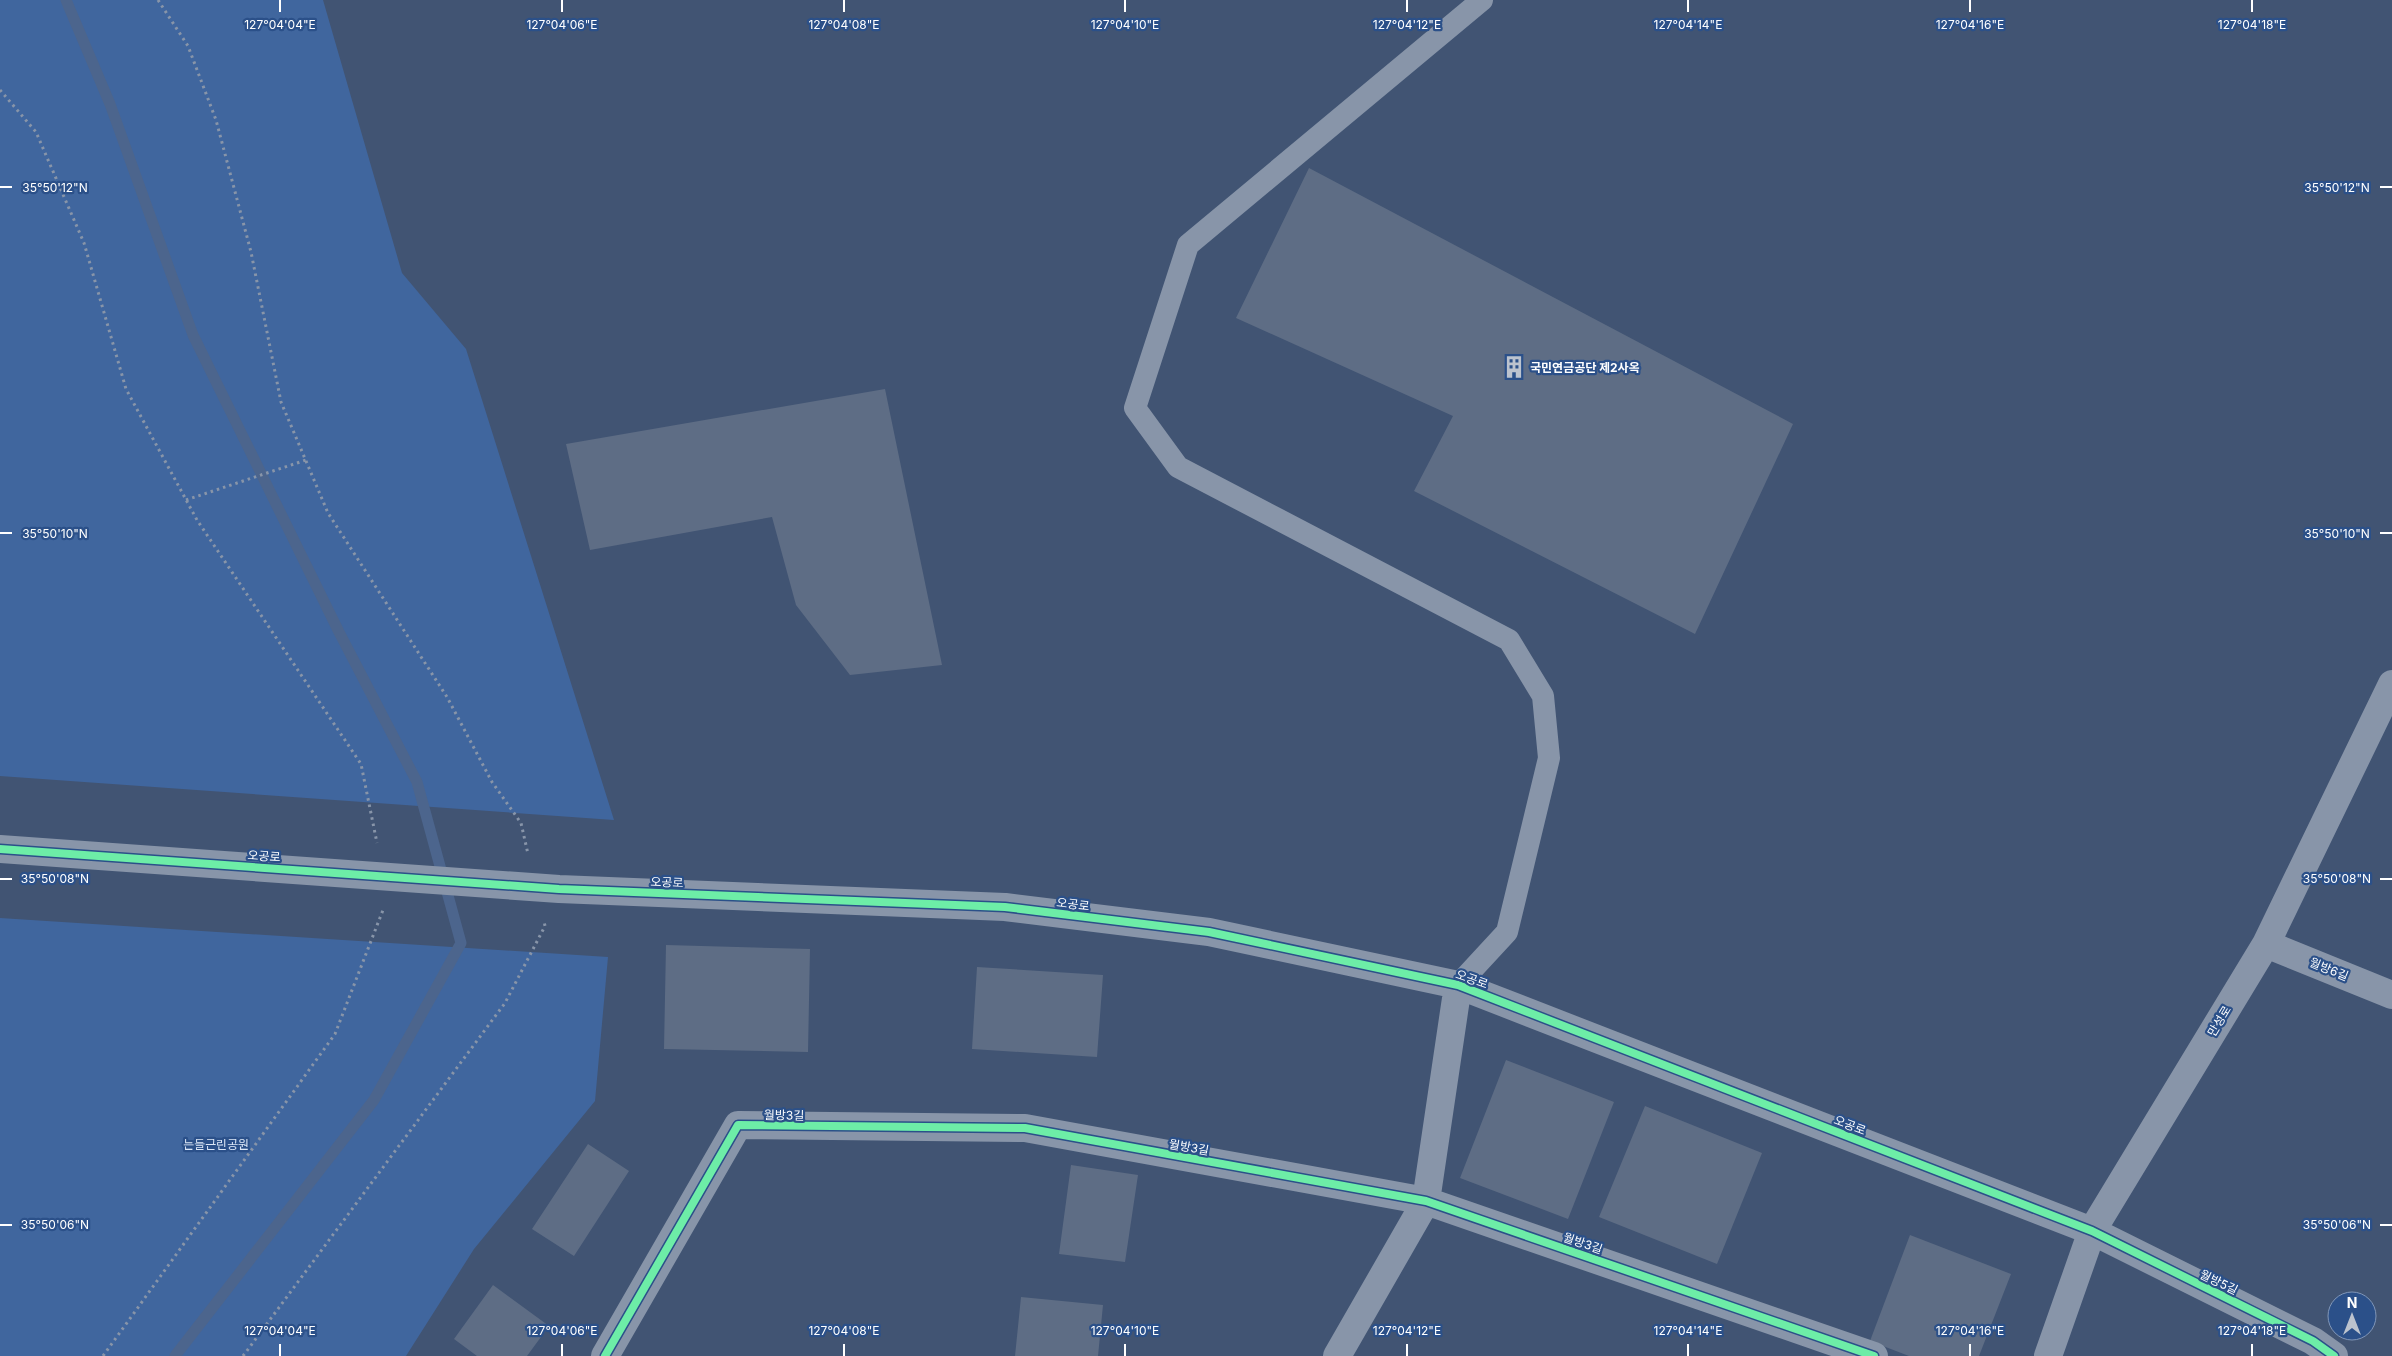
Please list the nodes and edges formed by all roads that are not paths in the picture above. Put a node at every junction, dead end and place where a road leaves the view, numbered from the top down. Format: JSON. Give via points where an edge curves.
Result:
{"nodes":[{"id":1,"x":1482,"y":0,"type":"edge"},
{"id":2,"x":2392,"y":684,"type":"edge"},
{"id":3,"x":0,"y":849,"type":"edge"},
{"id":4,"x":2266,"y":944,"type":"junction"},
{"id":5,"x":1458,"y":985,"type":"junction"},
{"id":6,"x":2392,"y":995,"type":"edge"},
{"id":7,"x":1426,"y":1201,"type":"junction"},
{"id":8,"x":2092,"y":1231,"type":"junction"},
{"id":9,"x":605,"y":1356,"type":"edge"},
{"id":10,"x":1337,"y":1356,"type":"edge"},
{"id":11,"x":1874,"y":1356,"type":"edge"},
{"id":12,"x":2048,"y":1356,"type":"edge"},
{"id":13,"x":2334,"y":1356,"type":"edge"}],
"edges":[{"from":1,"to":5,"type":"lane","via":[[1188,245],[1135,408],[1178,467],[1509,640],[1543,696],[1549,758],[1507,932]]},
{"from":2,"to":4,"type":"street","name":"만성로"},
{"from":3,"to":5,"type":"street","name":"오공로","via":[[559,889],[1005,907],[1209,932]]},
{"from":4,"to":6,"type":"street","name":"월방6길"},
{"from":4,"to":8,"type":"street","name":"만성로"},
{"from":5,"to":7,"type":"street"},
{"from":5,"to":8,"type":"street","name":"오공로"},
{"from":7,"to":9,"type":"street","name":"월방3길","via":[[1025,1128],[738,1125]]},
{"from":7,"to":10,"type":"street"},
{"from":7,"to":11,"type":"street","name":"월방3길"},
{"from":8,"to":12,"type":"street","name":"만성로"},
{"from":8,"to":13,"type":"street","name":"월방5길","via":[[2313,1342]]}]}
